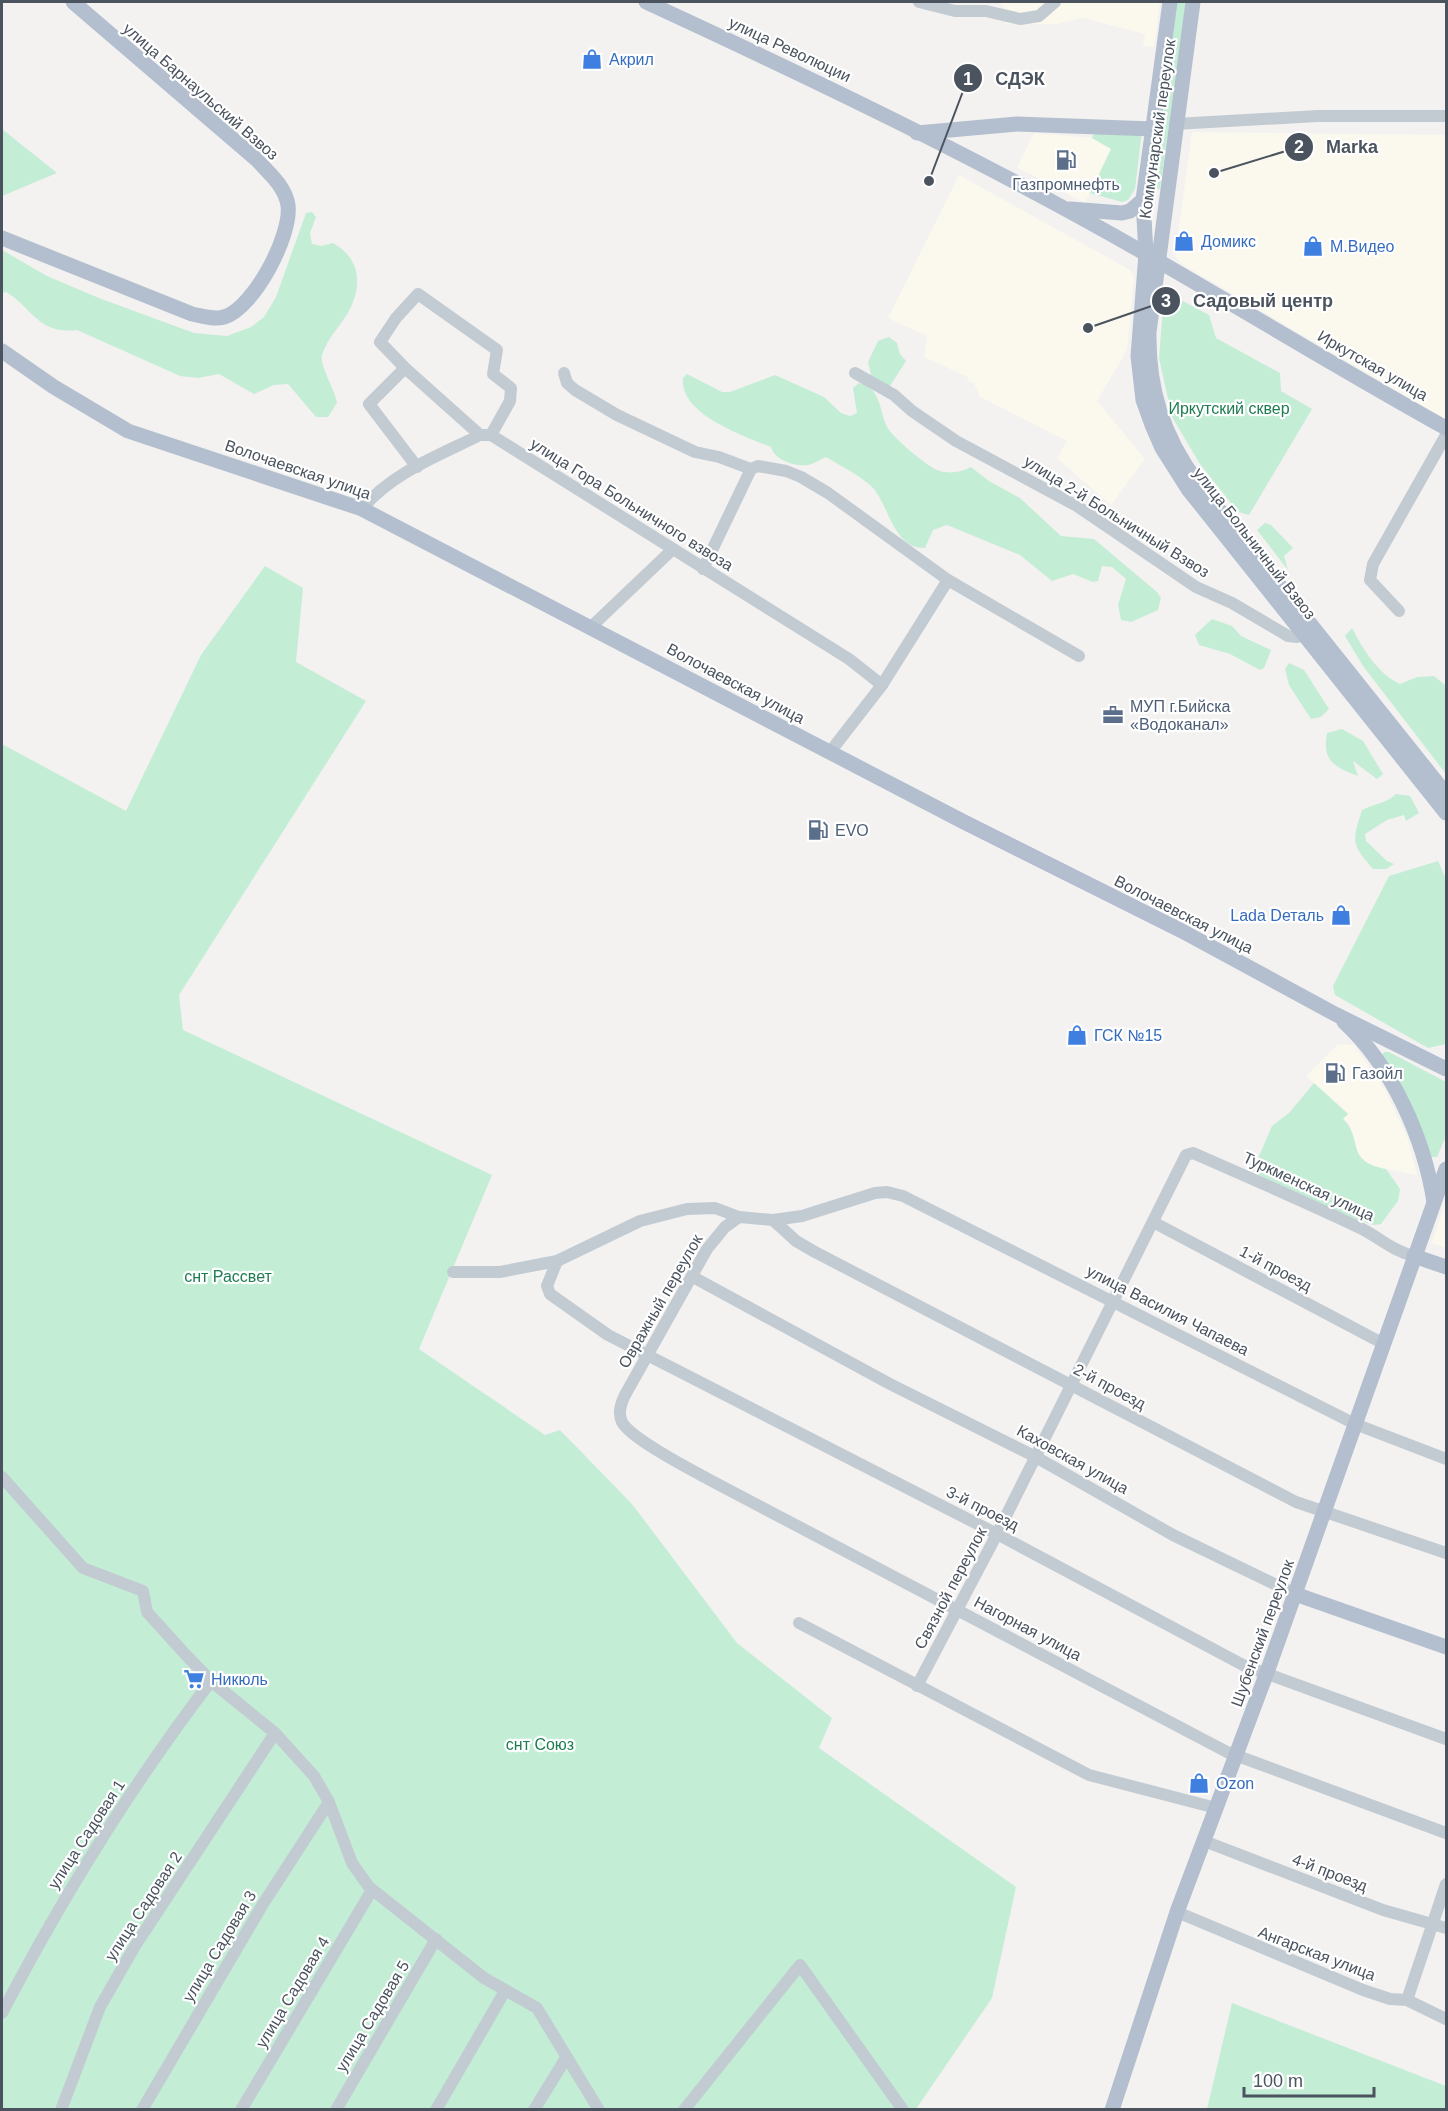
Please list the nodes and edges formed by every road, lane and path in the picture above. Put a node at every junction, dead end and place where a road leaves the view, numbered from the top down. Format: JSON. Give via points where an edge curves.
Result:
{"nodes":[{"id":1,"x":73,"y":2,"type":"edge"},
{"id":2,"x":646,"y":2,"type":"edge"},
{"id":3,"x":919,"y":2,"type":"edge"},
{"id":4,"x":1055,"y":2,"type":"edge"},
{"id":5,"x":1170,"y":2,"type":"edge"},
{"id":6,"x":1193,"y":2,"type":"edge"},
{"id":7,"x":1446,"y":116,"type":"edge"},
{"id":8,"x":1175,"y":124,"type":"junction"},
{"id":9,"x":1153,"y":129,"type":"junction"},
{"id":10,"x":917,"y":133,"type":"junction"},
{"id":11,"x":1143,"y":200,"type":"junction"},
{"id":12,"x":1164,"y":204,"type":"junction"},
{"id":13,"x":1062,"y":209,"type":"junction"},
{"id":14,"x":2,"y":238,"type":"edge"},
{"id":15,"x":1152,"y":258,"type":"junction"},
{"id":16,"x":2,"y":351,"type":"edge"},
{"id":17,"x":405,"y":368,"type":"junction"},
{"id":18,"x":564,"y":373,"type":"dead end"},
{"id":19,"x":855,"y":373,"type":"dead end"},
{"id":20,"x":1446,"y":428,"type":"edge"},
{"id":21,"x":486,"y":435,"type":"junction"},
{"id":22,"x":1446,"y":435,"type":"edge"},
{"id":23,"x":417,"y":467,"type":"junction"},
{"id":24,"x":751,"y":469,"type":"junction"},
{"id":25,"x":362,"y":509,"type":"junction"},
{"id":26,"x":673,"y":549,"type":"junction"},
{"id":27,"x":703,"y":568,"type":"junction"},
{"id":28,"x":948,"y":580,"type":"junction"},
{"id":29,"x":1399,"y":611,"type":"dead end"},
{"id":30,"x":591,"y":627,"type":"junction"},
{"id":31,"x":1304,"y":634,"type":"junction"},
{"id":32,"x":1079,"y":656,"type":"dead end"},
{"id":33,"x":882,"y":685,"type":"junction"},
{"id":34,"x":830,"y":752,"type":"junction"},
{"id":35,"x":1446,"y":794,"type":"edge"},
{"id":36,"x":1446,"y":813,"type":"edge"},
{"id":37,"x":1335,"y":1014,"type":"junction"},
{"id":38,"x":1446,"y":1069,"type":"edge"},
{"id":39,"x":1189,"y":1152,"type":"joint"},
{"id":40,"x":1446,"y":1169,"type":"edge"},
{"id":41,"x":1434,"y":1203,"type":"junction"},
{"id":42,"x":739,"y":1217,"type":"junction"},
{"id":43,"x":773,"y":1220,"type":"junction"},
{"id":44,"x":1153,"y":1222,"type":"junction"},
{"id":45,"x":1414,"y":1256,"type":"junction"},
{"id":46,"x":557,"y":1261,"type":"junction"},
{"id":47,"x":1446,"y":1267,"type":"edge"},
{"id":48,"x":453,"y":1272,"type":"dead end"},
{"id":49,"x":693,"y":1277,"type":"junction"},
{"id":50,"x":1114,"y":1301,"type":"junction"},
{"id":51,"x":1384,"y":1344,"type":"junction"},
{"id":52,"x":648,"y":1355,"type":"junction"},
{"id":53,"x":1071,"y":1384,"type":"junction"},
{"id":54,"x":621,"y":1410,"type":"joint"},
{"id":55,"x":1355,"y":1424,"type":"junction"},
{"id":56,"x":1034,"y":1456,"type":"junction"},
{"id":57,"x":1446,"y":1459,"type":"edge"},
{"id":58,"x":2,"y":1477,"type":"edge"},
{"id":59,"x":1324,"y":1511,"type":"junction"},
{"id":60,"x":997,"y":1534,"type":"junction"},
{"id":61,"x":1446,"y":1553,"type":"edge"},
{"id":62,"x":1295,"y":1594,"type":"junction"},
{"id":63,"x":957,"y":1609,"type":"junction"},
{"id":64,"x":799,"y":1623,"type":"dead end"},
{"id":65,"x":1446,"y":1647,"type":"edge"},
{"id":66,"x":1266,"y":1675,"type":"junction"},
{"id":67,"x":211,"y":1681,"type":"junction"},
{"id":68,"x":917,"y":1686,"type":"junction"},
{"id":69,"x":275,"y":1733,"type":"junction"},
{"id":70,"x":1446,"y":1739,"type":"edge"},
{"id":71,"x":1236,"y":1756,"type":"junction"},
{"id":72,"x":329,"y":1802,"type":"junction"},
{"id":73,"x":1216,"y":1808,"type":"junction"},
{"id":74,"x":1446,"y":1833,"type":"edge"},
{"id":75,"x":1204,"y":1841,"type":"junction"},
{"id":76,"x":1446,"y":1884,"type":"edge"},
{"id":77,"x":372,"y":1890,"type":"junction"},
{"id":78,"x":1177,"y":1912,"type":"junction"},
{"id":79,"x":1433,"y":1923,"type":"junction"},
{"id":80,"x":1446,"y":1928,"type":"edge"},
{"id":81,"x":436,"y":1939,"type":"junction"},
{"id":82,"x":505,"y":1991,"type":"junction"},
{"id":83,"x":1407,"y":2000,"type":"junction"},
{"id":84,"x":2,"y":2013,"type":"edge"},
{"id":85,"x":1446,"y":2019,"type":"edge"},
{"id":86,"x":566,"y":2058,"type":"junction"},
{"id":87,"x":61,"y":2109,"type":"edge"},
{"id":88,"x":142,"y":2109,"type":"edge"},
{"id":89,"x":241,"y":2109,"type":"edge"},
{"id":90,"x":336,"y":2109,"type":"edge"},
{"id":91,"x":436,"y":2109,"type":"edge"},
{"id":92,"x":534,"y":2109,"type":"edge"},
{"id":93,"x":599,"y":2109,"type":"edge"},
{"id":94,"x":684,"y":2109,"type":"edge"},
{"id":95,"x":903,"y":2109,"type":"edge"},
{"id":96,"x":1112,"y":2109,"type":"edge"}],
"edges":[{"from":1,"to":14,"type":"main road","name":"улица Барнаульский Взвоз","via":[[256,159],[285,196],[285,228],[261,285],[242,306],[217,318],[192,314]]},
{"from":2,"to":10,"type":"main road","name":"улица Революции","via":[[850,97]]},
{"from":3,"to":4,"type":"street","via":[[1020,19],[1039,16]]},
{"from":5,"to":9,"type":"main road","name":"Коммунарский переулок"},
{"from":6,"to":8,"type":"main road","name":"Коммунарский переулок"},
{"from":7,"to":8,"type":"street","via":[[1318,116]]},
{"from":8,"to":12,"type":"main road","name":"Коммунарский переулок"},
{"from":9,"to":10,"type":"main road","via":[[1017,124]]},
{"from":9,"to":11,"type":"main road","name":"Коммунарский переулок"},
{"from":10,"to":13,"type":"main road","name":"улица Революции"},
{"from":11,"to":12,"type":"main road","via":[[1151,215],[1158,214]]},
{"from":11,"to":13,"type":"main road","via":[[1122,213]]},
{"from":11,"to":15,"type":"main road","name":"Коммунарский переулок"},
{"from":12,"to":15,"type":"main road","name":"Коммунарский переулок"},
{"from":13,"to":15,"type":"main road","name":"улица Революции"},
{"from":15,"to":20,"type":"main road","name":"Иркутская улица"},
{"from":15,"to":31,"type":"main road","name":"улица Больничный Взвоз","via":[[1138,356],[1143,400],[1161,448],[1188,489]]},
{"from":15,"to":35,"type":"main road","name":"улица Больничный Взвоз","via":[[1150,373],[1154,397],[1171,443],[1213,504]]},
{"from":16,"to":25,"type":"main road","name":"Волочаевская улица","via":[[128,430]]},
{"from":17,"to":21,"type":"street","name":"улица Гора Больничного взвоза"},
{"from":17,"to":21,"type":"street","name":"улица Гора Больничного взвоза","via":[[380,342],[418,294],[496,350],[493,374],[511,388],[511,395]]},
{"from":17,"to":23,"type":"street","via":[[369,404]]},
{"from":18,"to":24,"type":"street","via":[[574,390],[617,415],[695,452]]},
{"from":19,"to":31,"type":"street","name":"улица 2-й Больничный Взвоз","via":[[894,395],[957,441],[1077,506],[1196,587],[1288,636]]},
{"from":21,"to":23,"type":"street"},
{"from":21,"to":26,"type":"street","name":"улица Гора Больничного взвоза"},
{"from":22,"to":29,"type":"street","via":[[1373,564],[1370,580]]},
{"from":23,"to":25,"type":"street","via":[[383,486]]},
{"from":24,"to":27,"type":"street"},
{"from":24,"to":28,"type":"street","via":[[758,466],[801,477]]},
{"from":25,"to":30,"type":"main road","name":"Волочаевская улица"},
{"from":26,"to":27,"type":"street","name":"улица Гора Больничного взвоза"},
{"from":26,"to":30,"type":"street"},
{"from":27,"to":33,"type":"street","name":"улица Гора Больничного взвоза","via":[[849,659]]},
{"from":28,"to":32,"type":"street"},
{"from":28,"to":33,"type":"street"},
{"from":30,"to":34,"type":"main road","name":"Волочаевская улица"},
{"from":31,"to":36,"type":"main road","name":"улица Больничный Взвоз"},
{"from":33,"to":34,"type":"street"},
{"from":34,"to":37,"type":"main road","name":"Волочаевская улица","via":[[1182,931]]},
{"from":37,"to":38,"type":"main road","name":"Волочаевская улица"},
{"from":37,"to":41,"type":"main road","via":[[1371,1053],[1409,1119],[1429,1174]]},
{"from":39,"to":44,"type":"street","name":"Связной переулок"},
{"from":39,"to":45,"type":"street","name":"Туркменская улица","via":[[1359,1227],[1390,1248]]},
{"from":40,"to":41,"type":"main road","name":"Шубенский переулок"},
{"from":41,"to":45,"type":"main road","name":"Шубенский переулок"},
{"from":42,"to":43,"type":"street"},
{"from":42,"to":46,"type":"street","via":[[714,1208],[668,1213],[629,1226]]},
{"from":42,"to":49,"type":"street","name":"Овражный переулок","via":[[715,1238]]},
{"from":43,"to":50,"type":"street","name":"улица Василия Чапаева","via":[[802,1216],[887,1192],[903,1196]]},
{"from":43,"to":53,"type":"street","name":"2-й проезд","via":[[815,1252]]},
{"from":44,"to":50,"type":"street","name":"Связной переулок"},
{"from":44,"to":51,"type":"street","name":"1-й проезд"},
{"from":45,"to":47,"type":"main road","name":"Туркменская улица"},
{"from":45,"to":51,"type":"main road","name":"Шубенский переулок"},
{"from":46,"to":48,"type":"street","via":[[505,1272]]},
{"from":46,"to":52,"type":"street","name":"3-й проезд","via":[[547,1286],[554,1298],[591,1325]]},
{"from":49,"to":52,"type":"street","name":"Овражный переулок"},
{"from":49,"to":56,"type":"street","name":"Каховская улица","via":[[890,1384]]},
{"from":50,"to":53,"type":"street","name":"Связной переулок"},
{"from":50,"to":55,"type":"street","name":"улица Василия Чапаева"},
{"from":51,"to":55,"type":"main road","name":"Шубенский переулок"},
{"from":52,"to":54,"type":"street","name":"Овражный переулок","via":[[625,1395]]},
{"from":52,"to":60,"type":"street","name":"3-й проезд"},
{"from":53,"to":56,"type":"street","name":"Связной переулок"},
{"from":53,"to":59,"type":"street","name":"2-й проезд","via":[[1296,1502]]},
{"from":54,"to":63,"type":"street","name":"Нагорная улица","via":[[627,1428],[676,1461]]},
{"from":55,"to":57,"type":"street","name":"улица Василия Чапаева"},
{"from":55,"to":59,"type":"main road","name":"Шубенский переулок"},
{"from":56,"to":60,"type":"street","name":"Связной переулок"},
{"from":56,"to":62,"type":"street","name":"Каховская улица","via":[[1173,1534]]},
{"from":58,"to":67,"type":"street","via":[[84,1568],[143,1591],[147,1612]]},
{"from":59,"to":61,"type":"street","name":"2-й проезд"},
{"from":59,"to":62,"type":"main road","name":"Шубенский переулок"},
{"from":60,"to":63,"type":"street","name":"Связной переулок"},
{"from":60,"to":66,"type":"street","name":"3-й проезд"},
{"from":62,"to":65,"type":"main road","name":"Каховская улица"},
{"from":62,"to":66,"type":"main road","name":"Шубенский переулок"},
{"from":63,"to":68,"type":"street","name":"Связной переулок"},
{"from":63,"to":71,"type":"street","name":"Нагорная улица"},
{"from":64,"to":68,"type":"street"},
{"from":66,"to":70,"type":"street","name":"3-й проезд"},
{"from":66,"to":71,"type":"main road","name":"Шубенский переулок"},
{"from":67,"to":69,"type":"street"},
{"from":67,"to":84,"type":"street","name":"улица Садовая 1","via":[[56,1910]]},
{"from":68,"to":73,"type":"street","via":[[1089,1775]]},
{"from":69,"to":72,"type":"street","via":[[314,1776]]},
{"from":69,"to":87,"type":"street","name":"улица Садовая 2","via":[[135,1946],[100,2007]]},
{"from":71,"to":73,"type":"main road","name":"Шубенский переулок"},
{"from":71,"to":74,"type":"street","name":"Нагорная улица"},
{"from":72,"to":77,"type":"street","via":[[352,1863]]},
{"from":72,"to":88,"type":"street","name":"улица Садовая 3","via":[[263,1904]]},
{"from":73,"to":75,"type":"main road","name":"Шубенский переулок"},
{"from":75,"to":78,"type":"main road","name":"Шубенский переулок"},
{"from":75,"to":79,"type":"street","name":"4-й проезд","via":[[1383,1910]]},
{"from":76,"to":79,"type":"street"},
{"from":77,"to":81,"type":"street"},
{"from":77,"to":89,"type":"street","name":"улица Садовая 4"},
{"from":78,"to":83,"type":"street","name":"Ангарская улица","via":[[1363,1990]]},
{"from":78,"to":96,"type":"main road","name":"Шубенский переулок"},
{"from":79,"to":80,"type":"street","name":"4-й проезд"},
{"from":79,"to":83,"type":"street"},
{"from":81,"to":82,"type":"street"},
{"from":81,"to":90,"type":"street","name":"улица Садовая 5"},
{"from":82,"to":86,"type":"street","via":[[537,2008]]},
{"from":82,"to":91,"type":"street"},
{"from":83,"to":85,"type":"street","name":"Ангарская улица"},
{"from":86,"to":92,"type":"street"},
{"from":86,"to":93,"type":"street"},
{"from":94,"to":95,"type":"street","via":[[800,1965]]}]}
